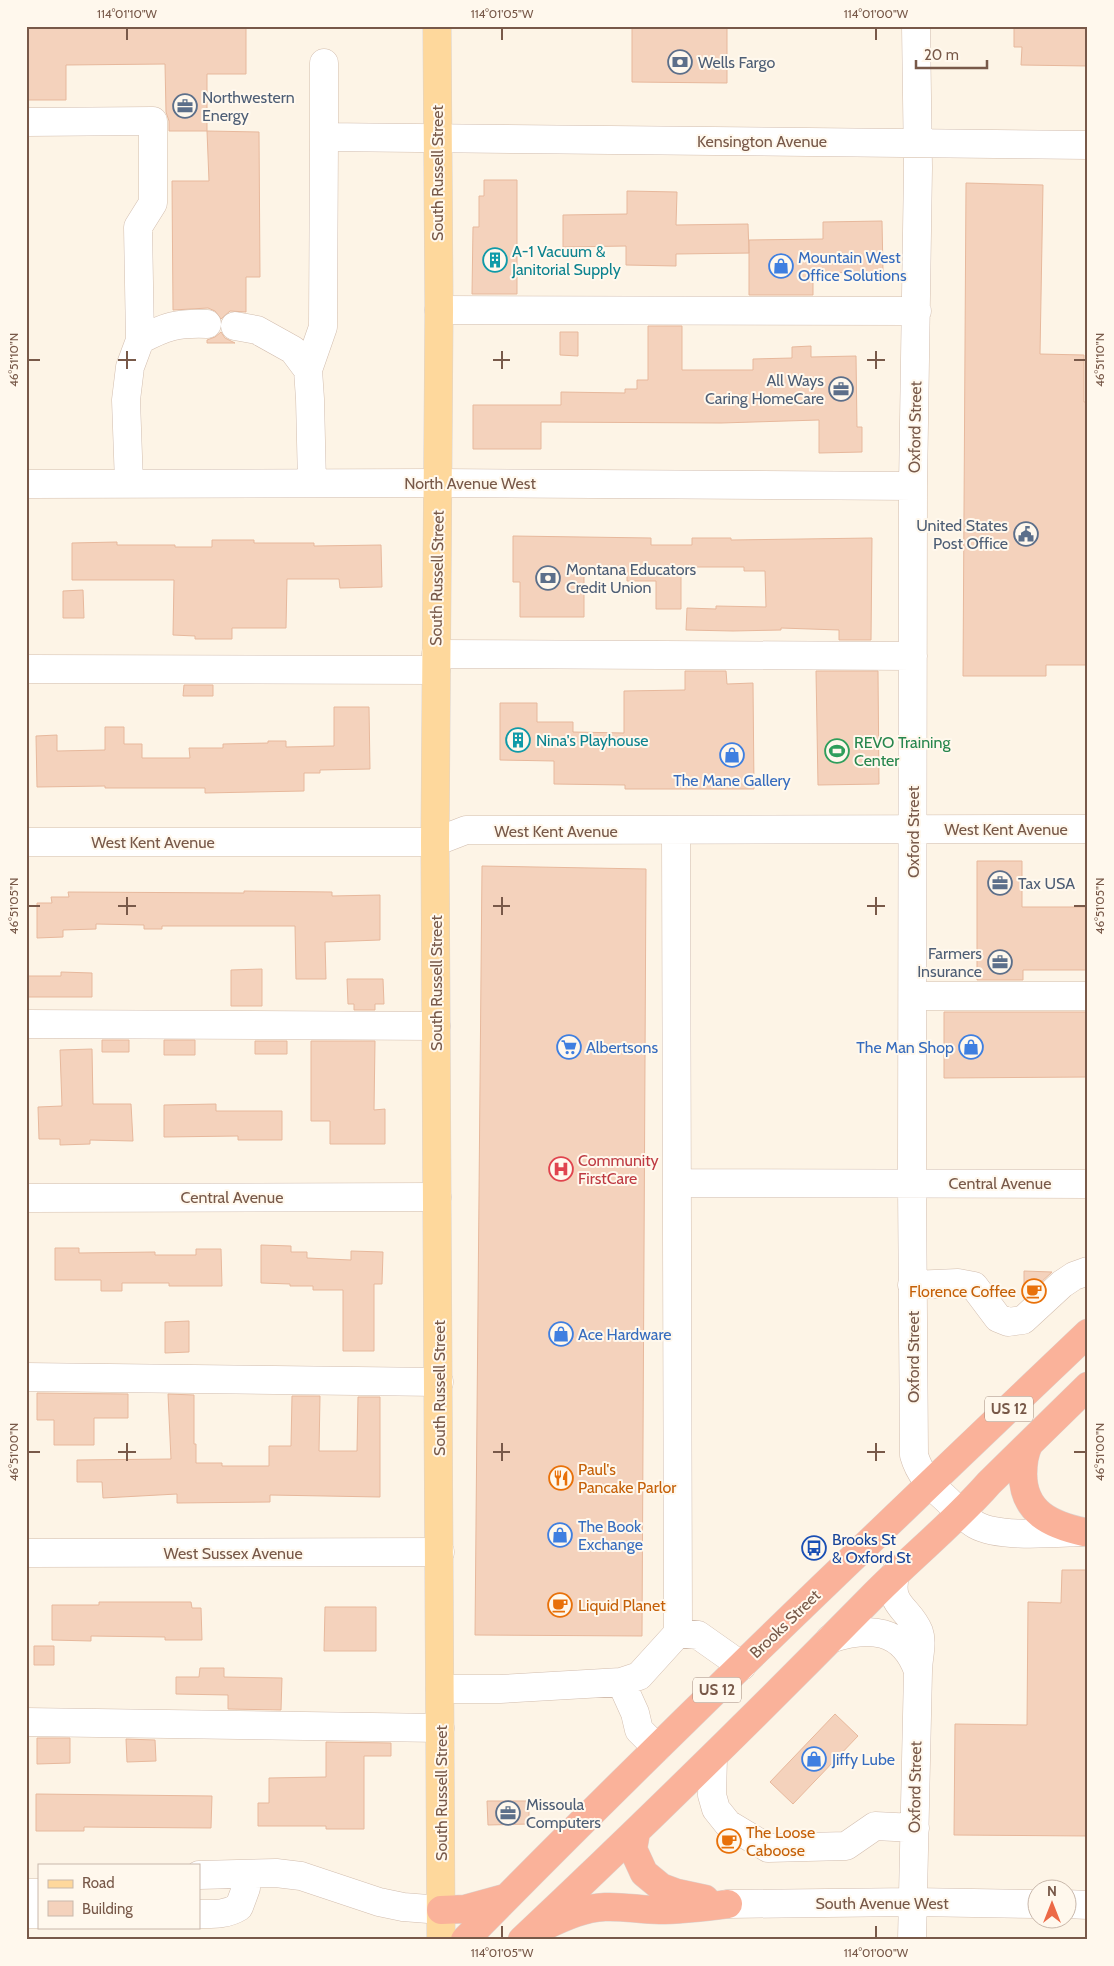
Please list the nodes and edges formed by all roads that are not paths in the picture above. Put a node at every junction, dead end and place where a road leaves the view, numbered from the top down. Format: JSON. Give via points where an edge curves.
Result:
{"nodes":[{"id":1,"x":437,"y":26,"type":"edge"},
{"id":2,"x":916,"y":26,"type":"edge"},
{"id":3,"x":324,"y":63,"type":"dead end"},
{"id":4,"x":26,"y":122,"type":"edge"},
{"id":5,"x":324,"y":137,"type":"junction"},
{"id":6,"x":436,"y":137,"type":"junction"},
{"id":7,"x":918,"y":142,"type":"junction"},
{"id":8,"x":1088,"y":145,"type":"edge"},
{"id":9,"x":439,"y":310,"type":"junction"},
{"id":10,"x":917,"y":311,"type":"junction"},
{"id":11,"x":207,"y":324,"type":"dead end"},
{"id":12,"x":235,"y":326,"type":"dead end"},
{"id":13,"x":140,"y":340,"type":"junction"},
{"id":14,"x":308,"y":370,"type":"junction"},
{"id":15,"x":438,"y":482,"type":"junction"},
{"id":16,"x":312,"y":483,"type":"junction"},
{"id":17,"x":26,"y":484,"type":"edge"},
{"id":18,"x":129,"y":484,"type":"junction"},
{"id":19,"x":914,"y":486,"type":"junction"},
{"id":20,"x":914,"y":656,"type":"junction"},
{"id":21,"x":436,"y":662,"type":"junction"},
{"id":22,"x":26,"y":669,"type":"edge"},
{"id":23,"x":1082,"y":823,"type":"edge"},
{"id":24,"x":913,"y":828,"type":"junction"},
{"id":25,"x":676,"y":831,"type":"junction"},
{"id":26,"x":26,"y":842,"type":"edge"},
{"id":27,"x":434,"y":842,"type":"junction"},
{"id":28,"x":913,"y":996,"type":"junction"},
{"id":29,"x":1088,"y":996,"type":"edge"},
{"id":30,"x":26,"y":1024,"type":"edge"},
{"id":31,"x":436,"y":1026,"type":"junction"},
{"id":32,"x":677,"y":1183,"type":"junction"},
{"id":33,"x":912,"y":1183,"type":"junction"},
{"id":34,"x":1088,"y":1184,"type":"edge"},
{"id":35,"x":437,"y":1197,"type":"junction"},
{"id":36,"x":26,"y":1198,"type":"edge"},
{"id":37,"x":1088,"y":1271,"type":"edge"},
{"id":38,"x":912,"y":1285,"type":"junction"},
{"id":39,"x":1088,"y":1333,"type":"edge"},
{"id":40,"x":26,"y":1377,"type":"edge"},
{"id":41,"x":439,"y":1382,"type":"junction"},
{"id":42,"x":1088,"y":1386,"type":"edge"},
{"id":43,"x":1029,"y":1444,"type":"junction"},
{"id":44,"x":929,"y":1483,"type":"junction"},
{"id":45,"x":960,"y":1512,"type":"junction"},
{"id":46,"x":1086,"y":1533,"type":"edge"},
{"id":47,"x":440,"y":1552,"type":"junction"},
{"id":48,"x":26,"y":1554,"type":"edge"},
{"id":49,"x":896,"y":1572,"type":"junction"},
{"id":50,"x":678,"y":1633,"type":"junction"},
{"id":51,"x":830,"y":1639,"type":"junction"},
{"id":52,"x":742,"y":1666,"type":"junction"},
{"id":53,"x":918,"y":1671,"type":"junction"},
{"id":54,"x":621,"y":1682,"type":"junction"},
{"id":55,"x":440,"y":1689,"type":"junction"},
{"id":56,"x":26,"y":1722,"type":"edge"},
{"id":57,"x":440,"y":1728,"type":"junction"},
{"id":58,"x":657,"y":1748,"type":"junction"},
{"id":59,"x":713,"y":1756,"type":"junction"},
{"id":60,"x":914,"y":1828,"type":"junction"},
{"id":61,"x":636,"y":1845,"type":"junction"},
{"id":62,"x":200,"y":1875,"type":"edge"},
{"id":63,"x":245,"y":1875,"type":"junction"},
{"id":64,"x":506,"y":1897,"type":"junction"},
{"id":65,"x":914,"y":1902,"type":"junction"},
{"id":66,"x":728,"y":1904,"type":"junction"},
{"id":67,"x":1026,"y":1904,"type":"edge"},
{"id":68,"x":441,"y":1910,"type":"junction"},
{"id":69,"x":200,"y":1914,"type":"edge"},
{"id":70,"x":526,"y":1936,"type":"edge"},
{"id":71,"x":441,"y":1940,"type":"edge"},
{"id":72,"x":465,"y":1940,"type":"edge"},
{"id":73,"x":912,"y":1940,"type":"edge"}],
"edges":[{"from":1,"to":6,"type":"main road","name":"South Russell Street"},
{"from":2,"to":7,"type":"street","name":"Oxford Street"},
{"from":3,"to":5,"type":"street"},
{"from":4,"to":13,"type":"street","via":[[153,121],[153,203],[138,227]]},
{"from":5,"to":6,"type":"street","name":"Kensington Avenue"},
{"from":5,"to":14,"type":"street","via":[[323,327]]},
{"from":6,"to":7,"type":"street","name":"Kensington Avenue"},
{"from":6,"to":9,"type":"main road","name":"South Russell Street"},
{"from":7,"to":8,"type":"street","name":"Kensington Avenue"},
{"from":7,"to":10,"type":"street","name":"Oxford Street"},
{"from":9,"to":10,"type":"street"},
{"from":9,"to":15,"type":"main road","name":"South Russell Street"},
{"from":10,"to":19,"type":"street","name":"Oxford Street"},
{"from":11,"to":13,"type":"street","via":[[164,327]]},
{"from":12,"to":14,"type":"street","via":[[257,330],[293,350]]},
{"from":13,"to":18,"type":"street","via":[[130,366],[126,400]]},
{"from":14,"to":16,"type":"street"},
{"from":15,"to":16,"type":"street","name":"North Avenue West"},
{"from":15,"to":19,"type":"street","name":"North Avenue West"},
{"from":15,"to":21,"type":"main road","name":"South Russell Street"},
{"from":16,"to":18,"type":"street","name":"North Avenue West"},
{"from":17,"to":18,"type":"street","name":"North Avenue West"},
{"from":19,"to":20,"type":"street","name":"Oxford Street"},
{"from":20,"to":21,"type":"street"},
{"from":20,"to":24,"type":"street","name":"Oxford Street"},
{"from":21,"to":22,"type":"street"},
{"from":21,"to":27,"type":"main road","name":"South Russell Street"},
{"from":23,"to":24,"type":"street","name":"West Kent Avenue"},
{"from":24,"to":25,"type":"street","name":"West Kent Avenue"},
{"from":24,"to":28,"type":"street","name":"Oxford Street"},
{"from":25,"to":27,"type":"street","name":"West Kent Avenue","via":[[466,830]]},
{"from":25,"to":32,"type":"street"},
{"from":26,"to":27,"type":"street","name":"West Kent Avenue"},
{"from":27,"to":31,"type":"main road","name":"South Russell Street"},
{"from":28,"to":29,"type":"street"},
{"from":28,"to":33,"type":"street","name":"Oxford Street"},
{"from":30,"to":31,"type":"street"},
{"from":31,"to":35,"type":"main road","name":"South Russell Street"},
{"from":32,"to":33,"type":"street","name":"Central Avenue"},
{"from":32,"to":50,"type":"street"},
{"from":33,"to":34,"type":"street","name":"Central Avenue"},
{"from":33,"to":38,"type":"street","name":"Oxford Street"},
{"from":35,"to":36,"type":"street","name":"Central Avenue"},
{"from":35,"to":41,"type":"main road","name":"South Russell Street"},
{"from":37,"to":38,"type":"street","via":[[1062,1284],[1023,1320],[1008,1322],[998,1318],[974,1286],[958,1283]]},
{"from":38,"to":44,"type":"street","name":"Oxford Street","via":[[914,1455]]},
{"from":39,"to":44,"type":"highway","name":"Brooks Street","number":"US 12"},
{"from":40,"to":41,"type":"street"},
{"from":41,"to":47,"type":"main road","name":"South Russell Street"},
{"from":42,"to":43,"type":"highway","number":"US 12"},
{"from":43,"to":45,"type":"highway","number":"US 12"},
{"from":43,"to":46,"type":"highway","number":"US 12","via":[[1023,1484],[1031,1503],[1042,1516],[1057,1525]]},
{"from":44,"to":45,"type":"street"},
{"from":44,"to":52,"type":"highway","name":"Brooks Street","number":"US 12"},
{"from":45,"to":46,"type":"street","via":[[976,1525],[994,1531]]},
{"from":45,"to":49,"type":"highway","number":"US 12"},
{"from":47,"to":48,"type":"street","name":"West Sussex Avenue"},
{"from":47,"to":55,"type":"main road","name":"South Russell Street"},
{"from":49,"to":51,"type":"highway","number":"US 12"},
{"from":49,"to":53,"type":"street","name":"Oxford Street","via":[[895,1596],[918,1629],[920,1638]]},
{"from":50,"to":52,"type":"street","via":[[698,1635]]},
{"from":50,"to":54,"type":"street","via":[[640,1676]]},
{"from":51,"to":53,"type":"street","via":[[862,1632],[885,1634],[910,1654]]},
{"from":51,"to":59,"type":"highway","number":"US 12"},
{"from":52,"to":58,"type":"highway","name":"Brooks Street","number":"US 12"},
{"from":53,"to":60,"type":"street","name":"Oxford Street"},
{"from":54,"to":55,"type":"street"},
{"from":54,"to":58,"type":"street","via":[[639,1730]]},
{"from":55,"to":57,"type":"main road","name":"South Russell Street"},
{"from":56,"to":57,"type":"street"},
{"from":57,"to":68,"type":"main road","name":"South Russell Street"},
{"from":58,"to":64,"type":"highway","name":"Brooks Street","number":"US 12"},
{"from":59,"to":60,"type":"street","via":[[712,1795],[716,1809],[728,1824],[768,1848],[846,1846],[875,1826]]},
{"from":59,"to":61,"type":"highway","number":"US 12"},
{"from":60,"to":65,"type":"street","name":"Oxford Street"},
{"from":61,"to":66,"type":"highway","via":[[644,1873],[661,1887]]},
{"from":61,"to":70,"type":"highway","number":"US 12"},
{"from":62,"to":63,"type":"street"},
{"from":63,"to":68,"type":"street","via":[[276,1873],[301,1876],[403,1908]]},
{"from":63,"to":69,"type":"street","via":[[246,1888],[239,1908],[220,1914]]},
{"from":64,"to":68,"type":"highway","via":[[465,1909]]},
{"from":64,"to":72,"type":"highway","name":"Brooks Street","number":"US 12"},
{"from":65,"to":66,"type":"street","name":"South Avenue West"},
{"from":65,"to":67,"type":"street","name":"South Avenue West"},
{"from":65,"to":73,"type":"street","name":"Oxford Street"},
{"from":66,"to":70,"type":"highway","via":[[674,1910],[586,1909]]},
{"from":68,"to":71,"type":"main road","name":"South Russell Street"}]}
